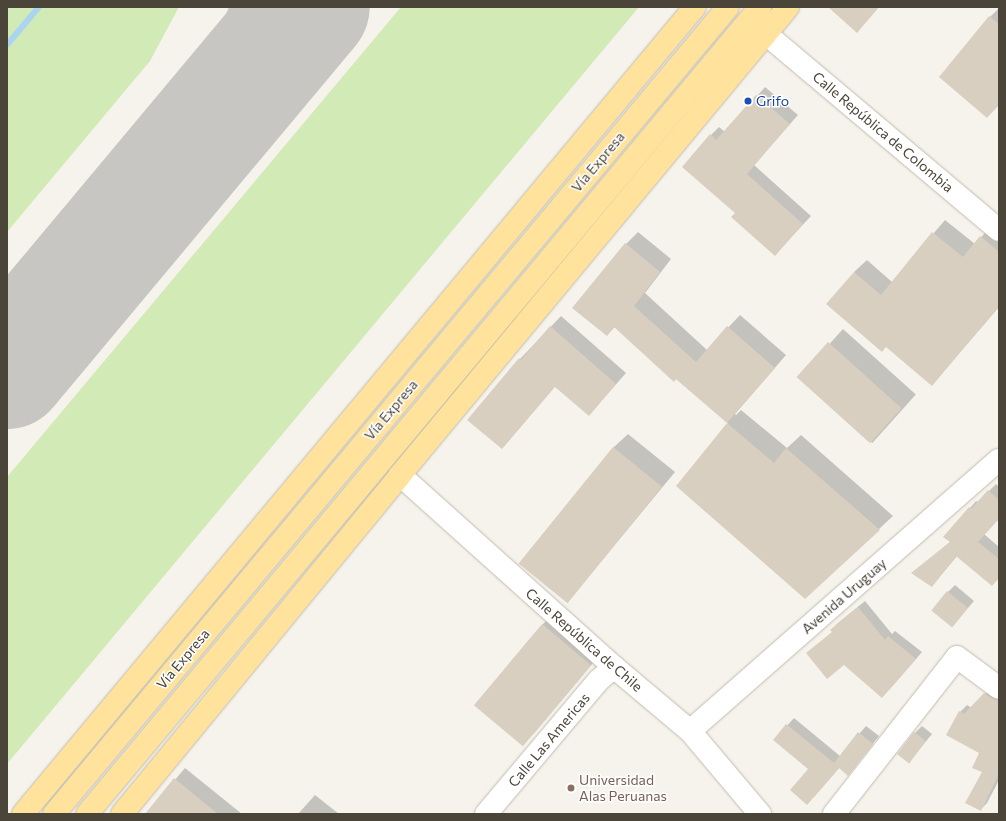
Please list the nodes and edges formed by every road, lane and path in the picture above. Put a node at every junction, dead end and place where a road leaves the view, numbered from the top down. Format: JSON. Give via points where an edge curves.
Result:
{"nodes":[{"id":1,"x":695,"y":7,"type":"edge"},
{"id":2,"x":728,"y":7,"type":"edge"},
{"id":3,"x":760,"y":7,"type":"edge"},
{"id":4,"x":788,"y":7,"type":"edge"},
{"id":5,"x":766,"y":34,"type":"junction"},
{"id":6,"x":631,"y":84,"type":"junction"},
{"id":7,"x":686,"y":130,"type":"junction"},
{"id":8,"x":608,"y":151,"type":"junction"},
{"id":9,"x":629,"y":164,"type":"junction"},
{"id":10,"x":999,"y":230,"type":"edge"},
{"id":11,"x":999,"y":460,"type":"edge"},
{"id":12,"x":400,"y":475,"type":"junction"},
{"id":13,"x":614,"y":667,"type":"junction"},
{"id":14,"x":999,"y":688,"type":"edge"},
{"id":15,"x":690,"y":731,"type":"junction"},
{"id":16,"x":23,"y":814,"type":"edge"},
{"id":17,"x":54,"y":814,"type":"edge"},
{"id":18,"x":86,"y":814,"type":"edge"},
{"id":19,"x":122,"y":814,"type":"edge"},
{"id":20,"x":486,"y":814,"type":"edge"},
{"id":21,"x":760,"y":814,"type":"edge"},
{"id":22,"x":834,"y":814,"type":"edge"}],
"edges":[{"from":1,"to":6,"type":"main road","name":"Vía Expresa"},
{"from":2,"to":8,"type":"main road","name":"Vía Expresa"},
{"from":3,"to":9,"type":"main road","name":"Vía Expresa"},
{"from":4,"to":5,"type":"main road"},
{"from":5,"to":7,"type":"main road"},
{"from":5,"to":10,"type":"street","name":"Calle República de Colombia"},
{"from":6,"to":8,"type":"main road"},
{"from":6,"to":16,"type":"main road","name":"Vía Expresa"},
{"from":7,"to":9,"type":"main road"},
{"from":7,"to":12,"type":"main road"},
{"from":8,"to":17,"type":"main road","name":"Vía Expresa"},
{"from":9,"to":18,"type":"main road","name":"Vía Expresa"},
{"from":11,"to":15,"type":"street","name":"Avenida Uruguay"},
{"from":12,"to":13,"type":"street","name":"Calle República de Chile"},
{"from":12,"to":19,"type":"main road"},
{"from":13,"to":15,"type":"street","name":"Calle República de Chile"},
{"from":13,"to":20,"type":"street","name":"Calle Las Americas","via":[[599,680]]},
{"from":14,"to":22,"type":"street","via":[[957,657]]},
{"from":15,"to":21,"type":"street","name":"Calle República de Chile"}]}
